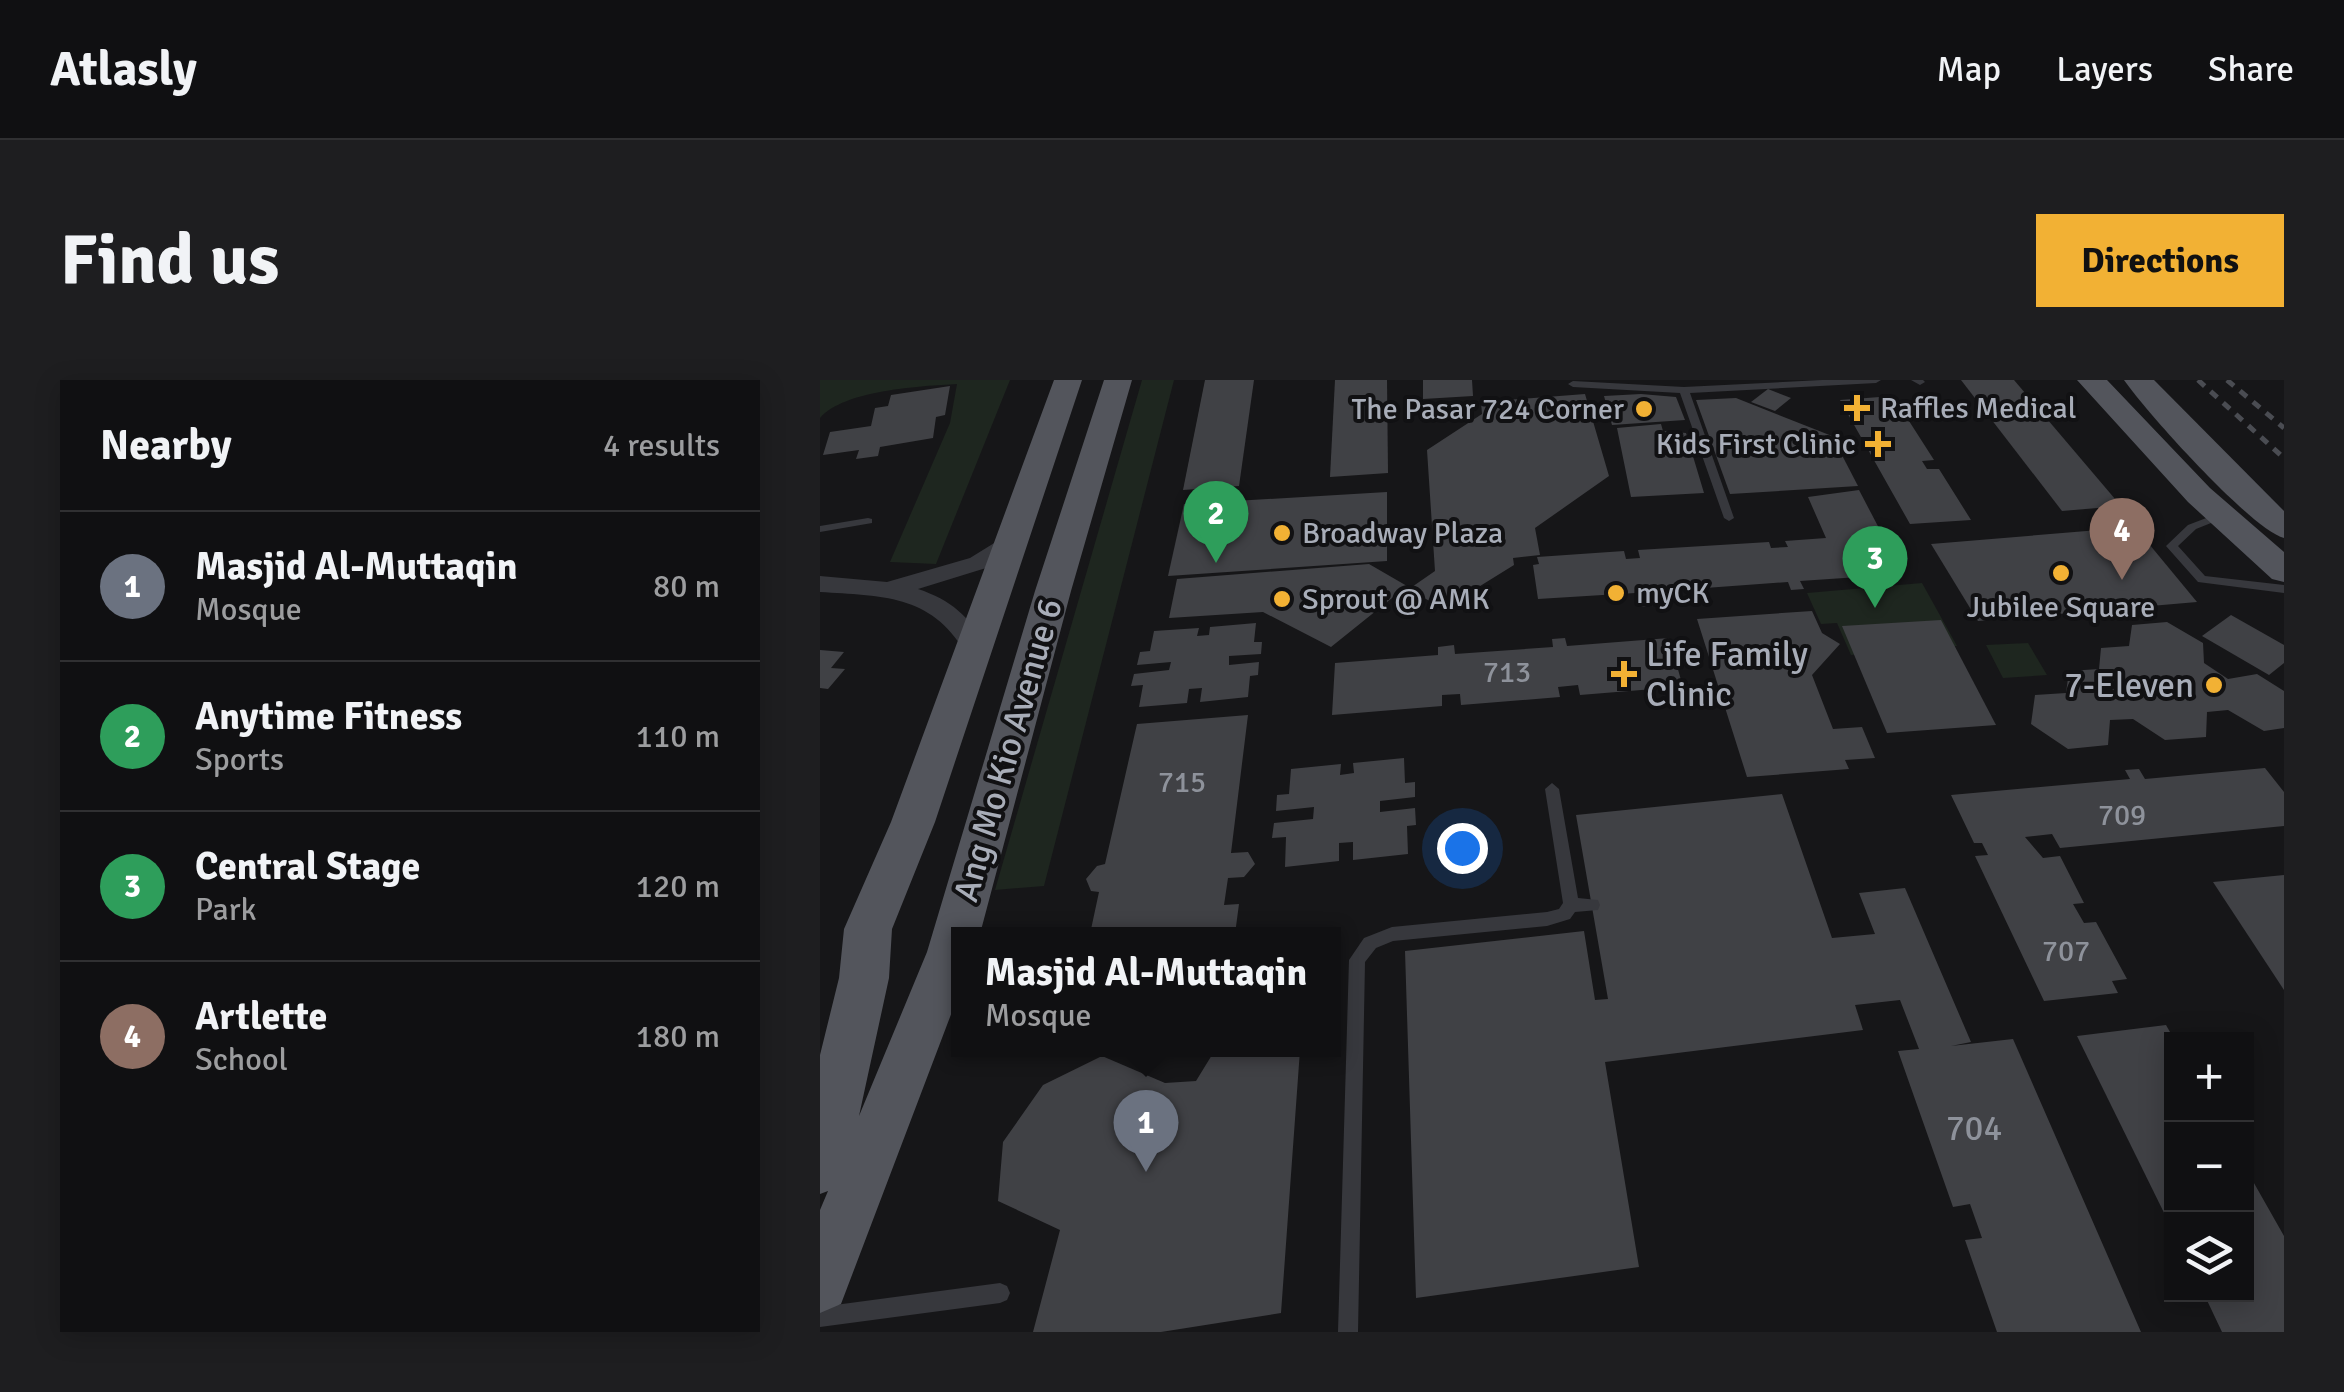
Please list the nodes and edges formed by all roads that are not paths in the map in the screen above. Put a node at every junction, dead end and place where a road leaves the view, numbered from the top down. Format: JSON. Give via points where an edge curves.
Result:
{"nodes":[{"id":1,"x":1068,"y":380,"type":"edge"},
{"id":2,"x":1118,"y":380,"type":"edge"},
{"id":3,"x":1876,"y":380,"type":"edge"},
{"id":4,"x":2091,"y":380,"type":"edge"},
{"id":5,"x":2138,"y":380,"type":"edge"},
{"id":6,"x":1753,"y":383,"type":"edge"},
{"id":7,"x":1574,"y":384,"type":"dead end"},
{"id":8,"x":1684,"y":390,"type":"junction"},
{"id":9,"x":2222,"y":515,"type":"junction"},
{"id":10,"x":1728,"y":518,"type":"dead end"},
{"id":11,"x":868,"y":521,"type":"dead end"},
{"id":12,"x":2284,"y":528,"type":"edge"},
{"id":13,"x":820,"y":529,"type":"edge"},
{"id":14,"x":1012,"y":539,"type":"junction"},
{"id":15,"x":2284,"y":571,"type":"edge"},
{"id":16,"x":820,"y":584,"type":"edge"},
{"id":17,"x":2284,"y":589,"type":"edge"},
{"id":18,"x":887,"y":590,"type":"junction"},
{"id":19,"x":974,"y":646,"type":"junction"},
{"id":20,"x":1552,"y":790,"type":"dead end"},
{"id":21,"x":1571,"y":905,"type":"junction"},
{"id":22,"x":1592,"y":905,"type":"dead end"},
{"id":23,"x":958,"y":927,"type":"edge"},
{"id":24,"x":951,"y":952,"type":"edge"},
{"id":25,"x":820,"y":1166,"type":"edge"},
{"id":26,"x":820,"y":1282,"type":"edge"},
{"id":27,"x":1000,"y":1293,"type":"dead end"},
{"id":28,"x":820,"y":1317,"type":"edge"},
{"id":29,"x":1348,"y":1332,"type":"edge"}],
"edges":[{"from":1,"to":14,"type":"main road","name":"Ang Mo Kio Avenue 6"},
{"from":2,"to":23,"type":"main road","name":"Ang Mo Kio Avenue 6"},
{"from":3,"to":6,"type":"lane"},
{"from":4,"to":9,"type":"main road"},
{"from":5,"to":12,"type":"main road"},
{"from":6,"to":8,"type":"lane"},
{"from":7,"to":8,"type":"lane"},
{"from":8,"to":10,"type":"lane"},
{"from":9,"to":15,"type":"main road"},
{"from":9,"to":17,"type":"lane","via":[[2192,527],[2172,546],[2202,579]]},
{"from":11,"to":13,"type":"lane"},
{"from":14,"to":18,"type":"street","via":[[978,562]]},
{"from":14,"to":19,"type":"main road","name":"Ang Mo Kio Avenue 6"},
{"from":16,"to":18,"type":"street"},
{"from":18,"to":19,"type":"street","via":[[921,597],[956,615]]},
{"from":19,"to":25,"type":"main road","name":"Ang Mo Kio Avenue 6","via":[[868,929],[864,978]]},
{"from":20,"to":21,"type":"lane"},
{"from":21,"to":22,"type":"lane"},
{"from":21,"to":29,"type":"lane","via":[[1549,927],[1392,934],[1370,942],[1357,960]]},
{"from":24,"to":26,"type":"main road","name":"Ang Mo Kio Avenue 6"},
{"from":27,"to":28,"type":"lane"}]}
